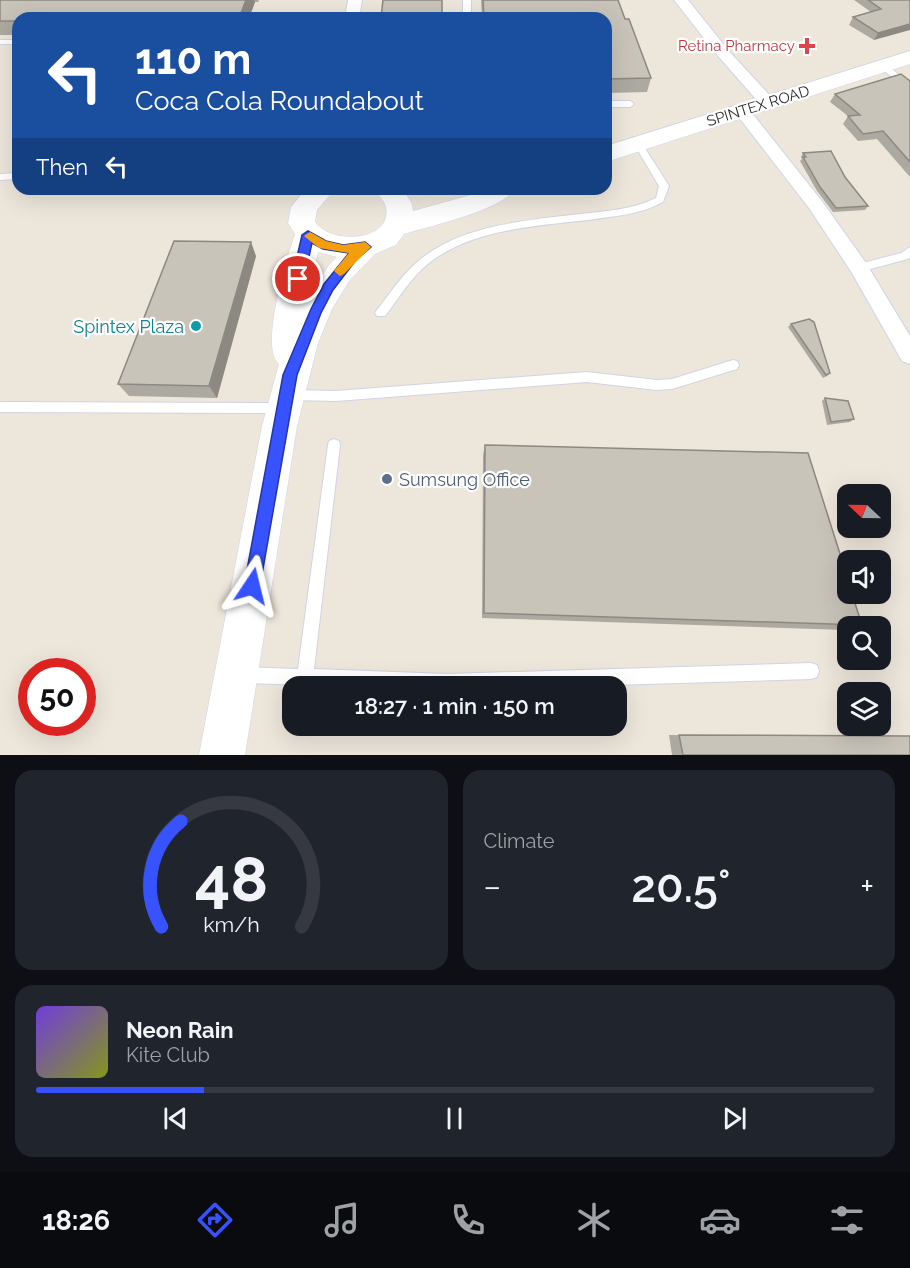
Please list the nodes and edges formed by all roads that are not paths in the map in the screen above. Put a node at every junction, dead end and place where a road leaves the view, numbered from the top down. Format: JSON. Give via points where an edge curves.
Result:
{"nodes":[{"id":1,"x":681,"y":0,"type":"edge"},
{"id":2,"x":901,"y":62,"type":"edge"},
{"id":3,"x":910,"y":88,"type":"edge"},
{"id":4,"x":768,"y":103,"type":"junction"},
{"id":5,"x":612,"y":104,"type":"edge"},
{"id":6,"x":630,"y":104,"type":"dead end"},
{"id":7,"x":742,"y":111,"type":"junction"},
{"id":8,"x":638,"y":144,"type":"junction"},
{"id":9,"x":612,"y":152,"type":"edge"},
{"id":10,"x":313,"y":195,"type":"edge"},
{"id":11,"x":393,"y":195,"type":"edge"},
{"id":12,"x":408,"y":195,"type":"edge"},
{"id":13,"x":432,"y":195,"type":"edge"},
{"id":14,"x":492,"y":195,"type":"edge"},
{"id":15,"x":396,"y":226,"type":"junction"},
{"id":16,"x":308,"y":235,"type":"junction"},
{"id":17,"x":365,"y":247,"type":"junction"},
{"id":18,"x":910,"y":250,"type":"edge"},
{"id":19,"x":859,"y":268,"type":"junction"},
{"id":20,"x":381,"y":313,"type":"dead end"},
{"id":21,"x":910,"y":355,"type":"edge"},
{"id":22,"x":733,"y":365,"type":"dead end"},
{"id":23,"x":287,"y":393,"type":"junction"},
{"id":24,"x":0,"y":407,"type":"edge"},
{"id":25,"x":334,"y":445,"type":"dead end"},
{"id":26,"x":811,"y":671,"type":"dead end"},
{"id":27,"x":236,"y":674,"type":"junction"},
{"id":28,"x":282,"y":676,"type":"edge"},
{"id":29,"x":305,"y":676,"type":"edge"},
{"id":30,"x":627,"y":677,"type":"edge"},
{"id":31,"x":222,"y":755,"type":"edge"}],
"edges":[{"from":1,"to":4,"type":"street"},
{"from":2,"to":3,"type":"lane"},
{"from":2,"to":4,"type":"main road","name":"SPINTEX ROAD"},
{"from":4,"to":7,"type":"main road","name":"SPINTEX ROAD"},
{"from":5,"to":6,"type":"lane"},
{"from":7,"to":8,"type":"main road","name":"SPINTEX ROAD"},
{"from":7,"to":19,"type":"street"},
{"from":8,"to":9,"type":"main road","name":"SPINTEX ROAD"},
{"from":8,"to":20,"type":"lane","via":[[664,186],[660,200],[614,213],[512,228],[450,246],[413,272]]},
{"from":10,"to":16,"type":"main road","via":[[303,209],[302,223]]},
{"from":11,"to":15,"type":"main road","via":[[401,213]]},
{"from":12,"to":13,"type":"main road"},
{"from":14,"to":15,"type":"main road"},
{"from":15,"to":17,"type":"main road"},
{"from":16,"to":17,"type":"main road","via":[[323,245],[343,249]]},
{"from":16,"to":23,"type":"main road","via":[[288,322]]},
{"from":17,"to":23,"type":"main road","via":[[352,256],[328,287]]},
{"from":18,"to":19,"type":"lane","via":[[904,256]]},
{"from":19,"to":21,"type":"street"},
{"from":22,"to":23,"type":"lane","via":[[657,385],[587,377],[336,396]]},
{"from":23,"to":24,"type":"lane"},
{"from":23,"to":27,"type":"main road"},
{"from":25,"to":29,"type":"lane"},
{"from":26,"to":30,"type":"lane"},
{"from":27,"to":28,"type":"lane"},
{"from":27,"to":31,"type":"main road"}]}
